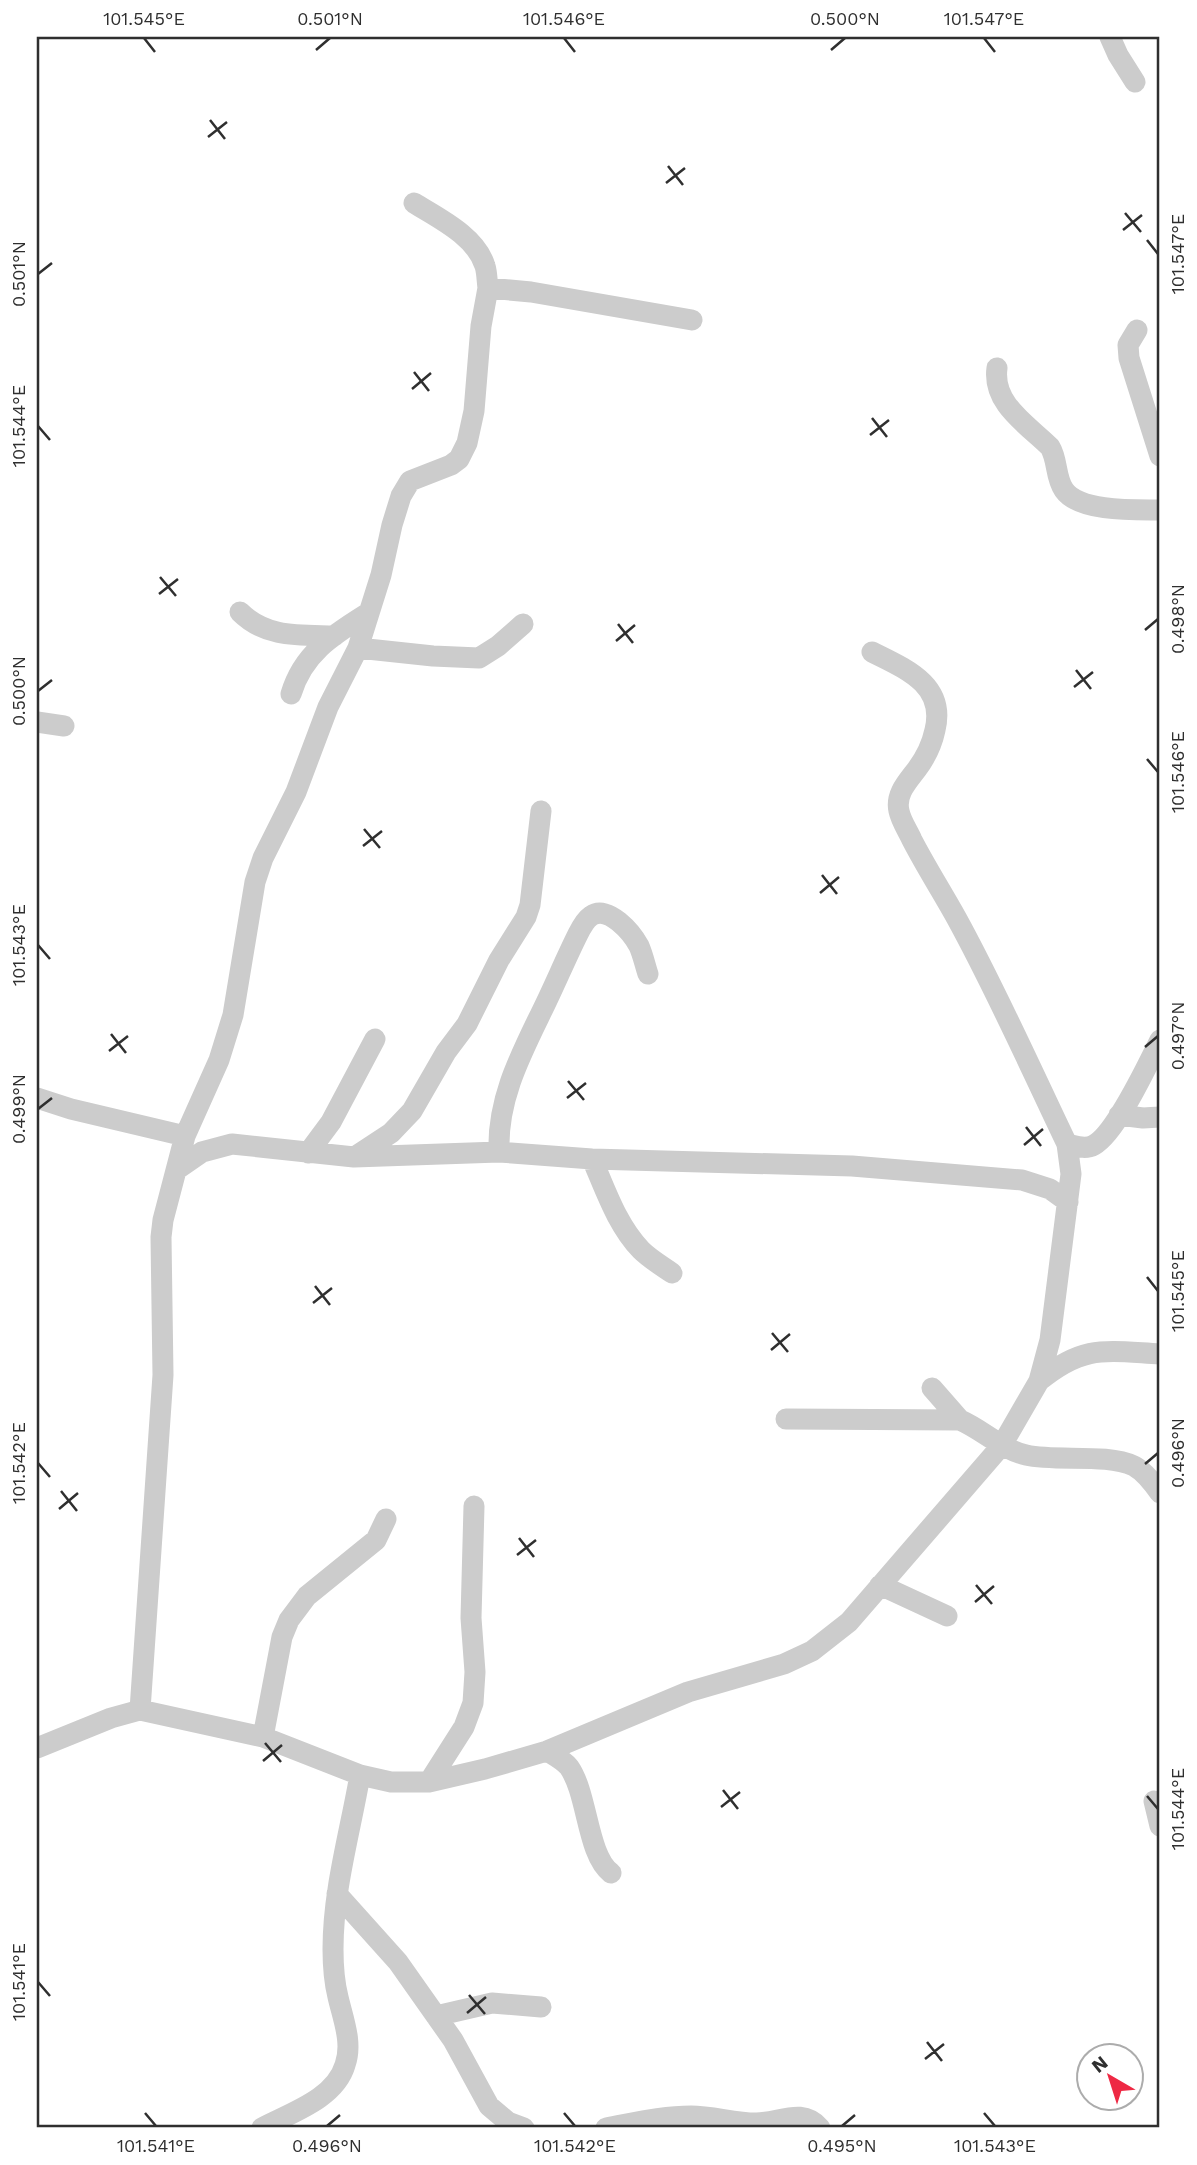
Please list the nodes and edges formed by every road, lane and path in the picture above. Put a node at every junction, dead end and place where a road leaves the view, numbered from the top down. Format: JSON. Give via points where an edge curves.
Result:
{"nodes":[{"id":1,"x":1110,"y":37,"type":"edge"},
{"id":2,"x":1135,"y":82,"type":"dead end"},
{"id":3,"x":414,"y":203,"type":"dead end"},
{"id":4,"x":488,"y":288,"type":"junction"},
{"id":5,"x":692,"y":320,"type":"dead end"},
{"id":6,"x":1137,"y":330,"type":"dead end"},
{"id":7,"x":997,"y":368,"type":"dead end"},
{"id":8,"x":1160,"y":456,"type":"edge"},
{"id":9,"x":1160,"y":510,"type":"edge"},
{"id":10,"x":240,"y":612,"type":"dead end"},
{"id":11,"x":368,"y":613,"type":"junction"},
{"id":12,"x":523,"y":624,"type":"dead end"},
{"id":13,"x":334,"y":636,"type":"junction"},
{"id":14,"x":358,"y":648,"type":"junction"},
{"id":15,"x":872,"y":652,"type":"dead end"},
{"id":16,"x":291,"y":694,"type":"dead end"},
{"id":17,"x":37,"y":722,"type":"edge"},
{"id":18,"x":64,"y":726,"type":"dead end"},
{"id":19,"x":541,"y":811,"type":"dead end"},
{"id":20,"x":648,"y":974,"type":"dead end"},
{"id":21,"x":375,"y":1039,"type":"dead end"},
{"id":22,"x":1160,"y":1040,"type":"edge"},
{"id":23,"x":37,"y":1098,"type":"edge"},
{"id":24,"x":1119,"y":1115,"type":"junction"},
{"id":25,"x":1160,"y":1117,"type":"edge"},
{"id":26,"x":185,"y":1136,"type":"junction"},
{"id":27,"x":1067,"y":1144,"type":"junction"},
{"id":28,"x":308,"y":1153,"type":"junction"},
{"id":29,"x":499,"y":1153,"type":"junction"},
{"id":30,"x":354,"y":1157,"type":"junction"},
{"id":31,"x":592,"y":1159,"type":"junction"},
{"id":32,"x":176,"y":1170,"type":"junction"},
{"id":33,"x":1068,"y":1202,"type":"junction"},
{"id":34,"x":672,"y":1273,"type":"dead end"},
{"id":35,"x":1160,"y":1354,"type":"edge"},
{"id":36,"x":1039,"y":1381,"type":"junction"},
{"id":37,"x":932,"y":1388,"type":"dead end"},
{"id":38,"x":786,"y":1419,"type":"dead end"},
{"id":39,"x":960,"y":1420,"type":"junction"},
{"id":40,"x":1002,"y":1446,"type":"junction"},
{"id":41,"x":1160,"y":1493,"type":"edge"},
{"id":42,"x":474,"y":1506,"type":"dead end"},
{"id":43,"x":386,"y":1519,"type":"dead end"},
{"id":44,"x":880,"y":1585,"type":"junction"},
{"id":45,"x":947,"y":1616,"type":"dead end"},
{"id":46,"x":141,"y":1710,"type":"junction"},
{"id":47,"x":263,"y":1737,"type":"junction"},
{"id":48,"x":37,"y":1748,"type":"edge"},
{"id":49,"x":547,"y":1751,"type":"junction"},
{"id":50,"x":360,"y":1775,"type":"junction"},
{"id":51,"x":429,"y":1782,"type":"junction"},
{"id":52,"x":1154,"y":1801,"type":"dead end"},
{"id":53,"x":1160,"y":1826,"type":"edge"},
{"id":54,"x":611,"y":1873,"type":"dead end"},
{"id":55,"x":337,"y":1894,"type":"junction"},
{"id":56,"x":541,"y":2007,"type":"dead end"},
{"id":57,"x":436,"y":2016,"type":"junction"},
{"id":58,"x":262,"y":2128,"type":"edge"},
{"id":59,"x":524,"y":2128,"type":"edge"},
{"id":60,"x":606,"y":2128,"type":"edge"},
{"id":61,"x":820,"y":2128,"type":"edge"}],
"edges":[{"from":1,"to":2,"type":"street"},
{"from":3,"to":4,"type":"street","via":[[474,247],[485,266]]},
{"from":4,"to":5,"type":"street"},
{"from":4,"to":11,"type":"street","via":[[474,411],[464,451],[451,465],[417,477],[406,486]]},
{"from":6,"to":8,"type":"street","via":[[1128,345],[1129,358]]},
{"from":7,"to":9,"type":"street","via":[[999,394],[1050,447],[1062,488],[1070,496],[1087,504]]},
{"from":10,"to":13,"type":"street","via":[[271,633]]},
{"from":11,"to":13,"type":"street"},
{"from":11,"to":14,"type":"street"},
{"from":12,"to":14,"type":"street","via":[[479,658]]},
{"from":13,"to":16,"type":"street","via":[[306,661]]},
{"from":14,"to":26,"type":"street","via":[[263,859],[233,1016]]},
{"from":15,"to":27,"type":"street","via":[[921,680],[938,705],[932,741],[901,792],[900,814]]},
{"from":17,"to":18,"type":"street"},
{"from":19,"to":30,"type":"street","via":[[524,922],[412,1111],[391,1133]]},
{"from":20,"to":29,"type":"street","via":[[640,948],[625,927],[603,914],[589,917],[518,1058],[500,1120]]},
{"from":21,"to":28,"type":"street","via":[[331,1122]]},
{"from":22,"to":24,"type":"street"},
{"from":23,"to":26,"type":"street"},
{"from":24,"to":25,"type":"street"},
{"from":24,"to":27,"type":"street","via":[[1092,1146]]},
{"from":26,"to":32,"type":"street"},
{"from":27,"to":33,"type":"street"},
{"from":28,"to":30,"type":"street"},
{"from":28,"to":32,"type":"street","via":[[232,1144],[202,1152]]},
{"from":29,"to":30,"type":"street"},
{"from":29,"to":31,"type":"street"},
{"from":31,"to":33,"type":"street","via":[[852,1166],[1022,1180],[1050,1189]]},
{"from":31,"to":34,"type":"street","via":[[630,1237]]},
{"from":32,"to":46,"type":"street","via":[[161,1237],[163,1375]]},
{"from":33,"to":36,"type":"street"},
{"from":35,"to":36,"type":"street","via":[[1093,1352],[1060,1364]]},
{"from":36,"to":40,"type":"street"},
{"from":37,"to":39,"type":"street"},
{"from":38,"to":39,"type":"street"},
{"from":39,"to":40,"type":"street"},
{"from":40,"to":41,"type":"street","via":[[1025,1454],[1133,1466]]},
{"from":40,"to":44,"type":"street"},
{"from":42,"to":51,"type":"street","via":[[473,1703],[464,1727]]},
{"from":43,"to":47,"type":"street","via":[[376,1540],[307,1596],[289,1620]]},
{"from":44,"to":45,"type":"street"},
{"from":44,"to":49,"type":"street","via":[[849,1622],[812,1651],[785,1664],[688,1692]]},
{"from":46,"to":47,"type":"street"},
{"from":46,"to":48,"type":"street"},
{"from":47,"to":50,"type":"street"},
{"from":49,"to":51,"type":"street"},
{"from":49,"to":54,"type":"street","via":[[570,1770],[602,1864]]},
{"from":50,"to":51,"type":"street","via":[[391,1782]]},
{"from":50,"to":55,"type":"street"},
{"from":52,"to":53,"type":"street"},
{"from":55,"to":57,"type":"street","via":[[398,1962]]},
{"from":55,"to":58,"type":"street","via":[[334,1975],[348,2048],[345,2065],[322,2096]]},
{"from":56,"to":57,"type":"street","via":[[492,2003]]},
{"from":57,"to":59,"type":"street","via":[[489,2106]]},
{"from":60,"to":61,"type":"street","via":[[692,2116],[753,2123],[798,2116]]}]}
